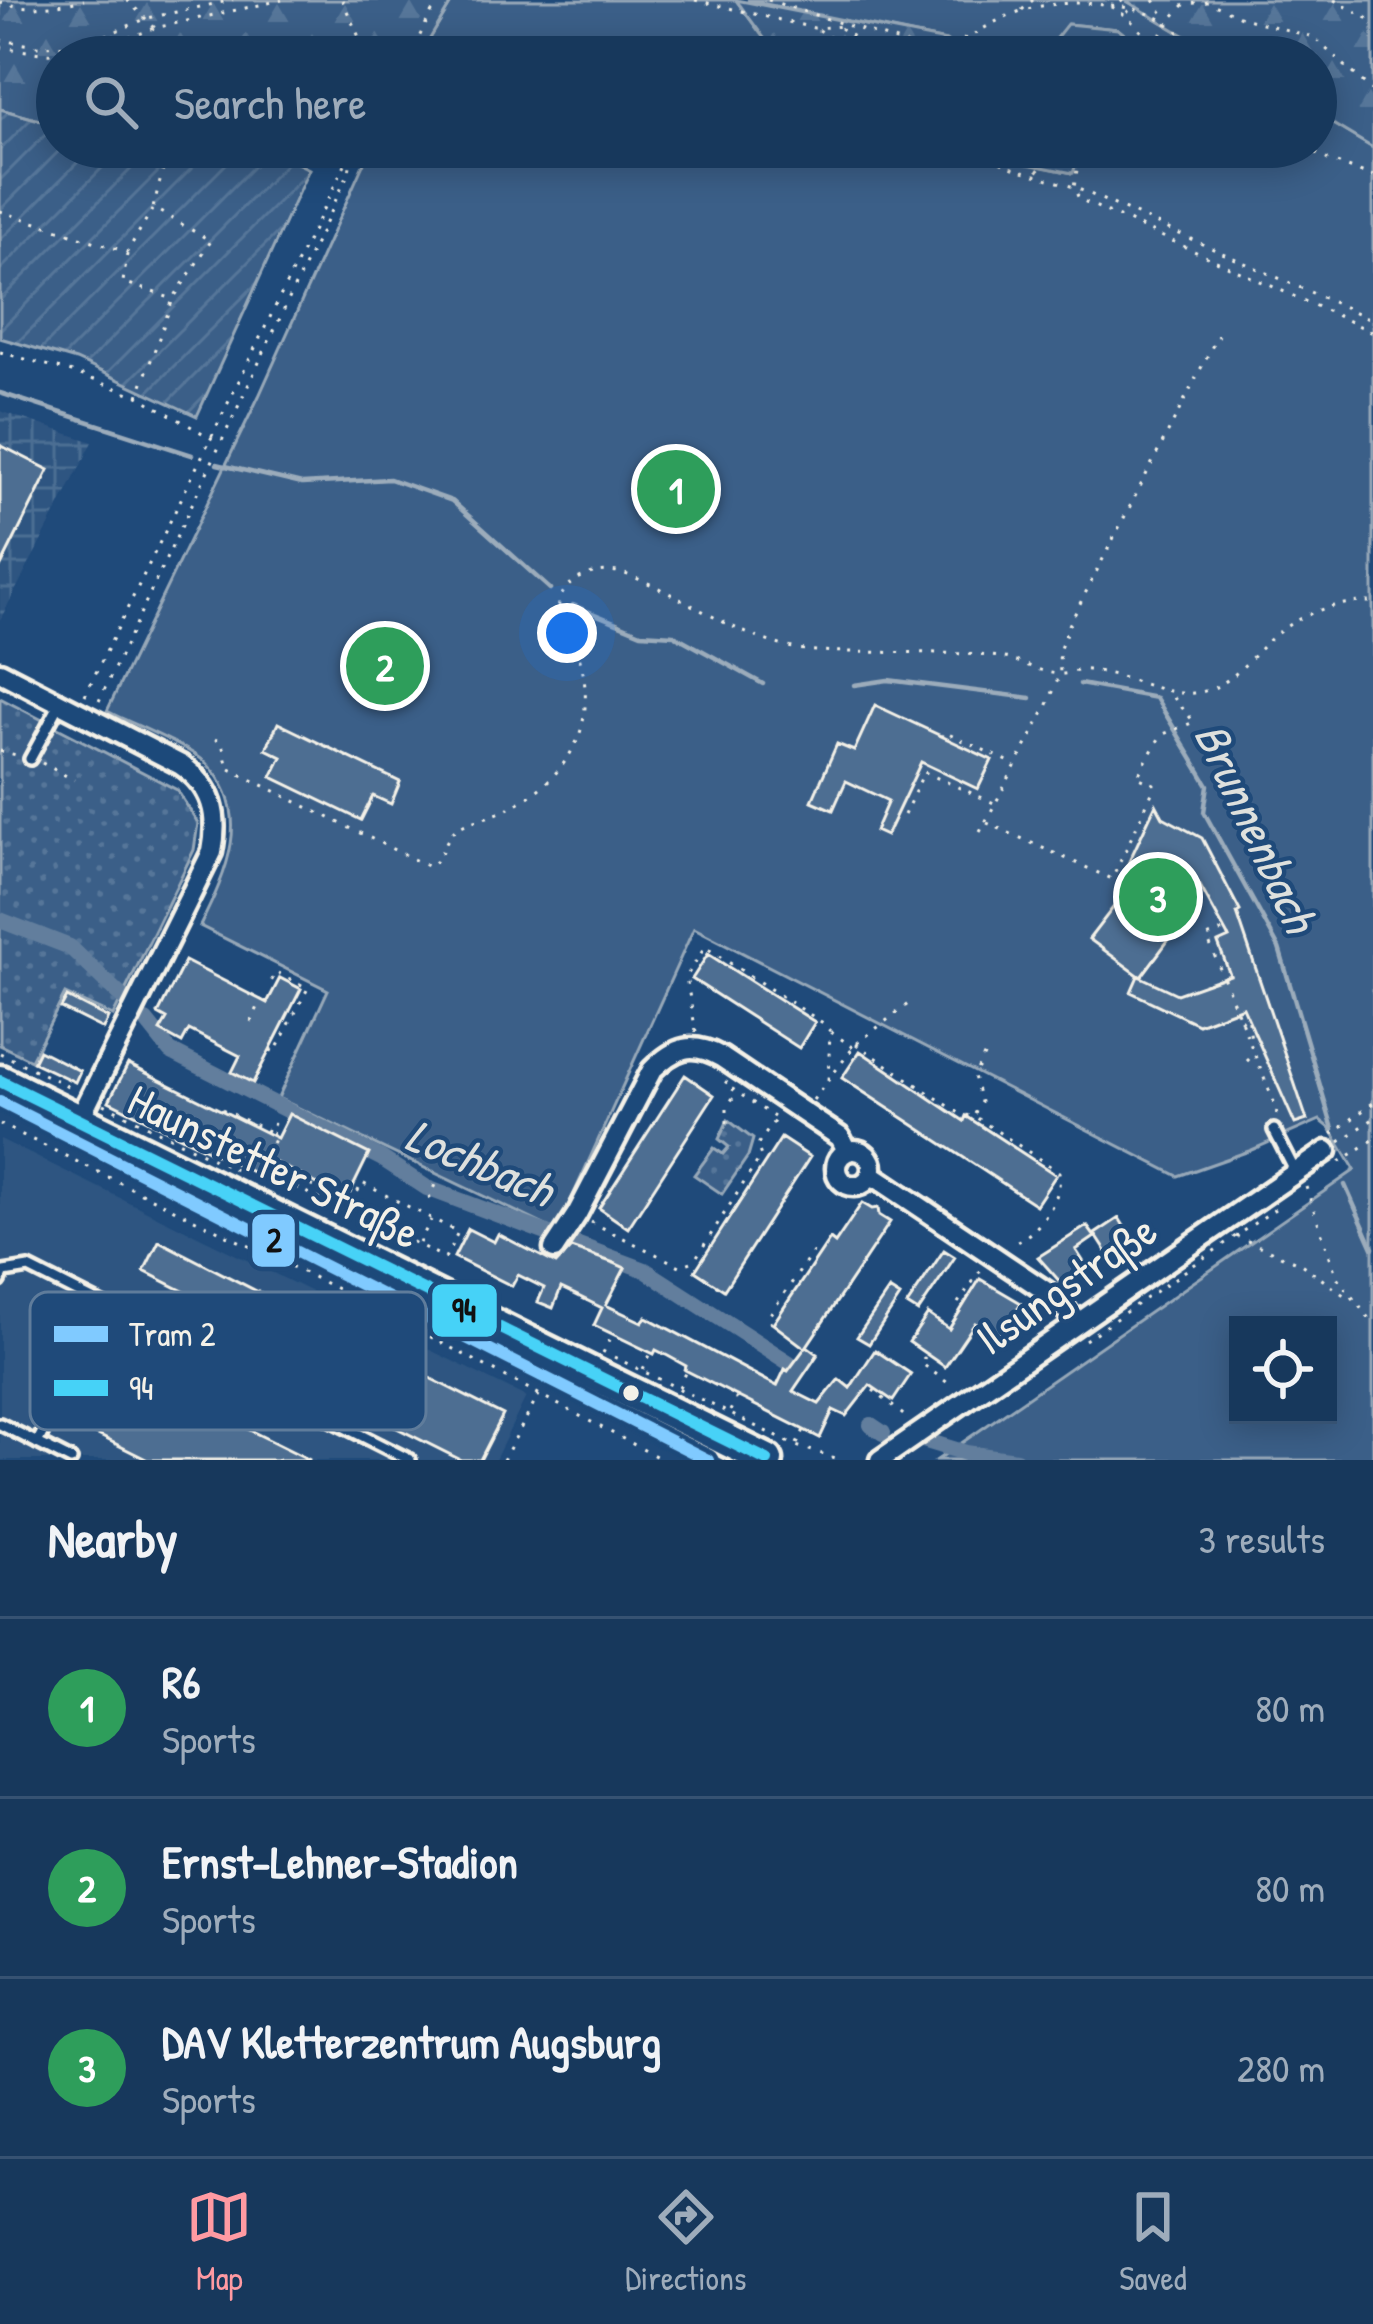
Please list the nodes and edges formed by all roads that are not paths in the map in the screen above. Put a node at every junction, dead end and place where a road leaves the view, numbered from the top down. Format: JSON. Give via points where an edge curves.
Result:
{"nodes":[{"id":1,"x":0,"y":671,"type":"edge"},
{"id":2,"x":77,"y":710,"type":"junction"},
{"id":3,"x":30,"y":759,"type":"dead end"},
{"id":4,"x":0,"y":1082,"type":"edge"},
{"id":5,"x":79,"y":1120,"type":"junction"},
{"id":6,"x":1274,"y":1130,"type":"road end"},
{"id":7,"x":847,"y":1151,"type":"junction"},
{"id":8,"x":1330,"y":1159,"type":"road end"},
{"id":9,"x":1302,"y":1167,"type":"junction"},
{"id":10,"x":871,"y":1174,"type":"junction"},
{"id":11,"x":559,"y":1243,"type":"dead end"},
{"id":12,"x":0,"y":1281,"type":"edge"},
{"id":13,"x":77,"y":1292,"type":"edge"},
{"id":14,"x":1076,"y":1324,"type":"junction"},
{"id":15,"x":0,"y":1424,"type":"edge"},
{"id":16,"x":45,"y":1430,"type":"edge"},
{"id":17,"x":350,"y":1430,"type":"edge"},
{"id":18,"x":38,"y":1443,"type":"junction"},
{"id":19,"x":71,"y":1460,"type":"edge"},
{"id":20,"x":410,"y":1460,"type":"edge"},
{"id":21,"x":767,"y":1460,"type":"edge"},
{"id":22,"x":880,"y":1460,"type":"edge"}],
"edges":[{"from":1,"to":2,"type":"street"},
{"from":2,"to":3,"type":"lane"},
{"from":2,"to":5,"type":"street","via":[[198,777],[217,830]]},
{"from":4,"to":5,"type":"main road","name":"Haunstetter Straße"},
{"from":5,"to":21,"type":"main road","name":"Haunstetter Straße"},
{"from":6,"to":9,"type":"lane"},
{"from":7,"to":10,"type":"street","via":[[869,1157]]},
{"from":7,"to":10,"type":"street","via":[[837,1163],[842,1180],[858,1185]]},
{"from":7,"to":11,"type":"street","via":[[805,1111],[705,1048],[685,1046],[652,1070]]},
{"from":8,"to":9,"type":"street","name":"Ilsungstraße"},
{"from":9,"to":14,"type":"street","name":"Ilsungstraße"},
{"from":10,"to":14,"type":"street","via":[[1059,1300]]},
{"from":12,"to":13,"type":"lane","via":[[4,1272],[29,1268]]},
{"from":14,"to":22,"type":"street","name":"Ilsungstraße"},
{"from":15,"to":18,"type":"lane"},
{"from":16,"to":18,"type":"lane"},
{"from":17,"to":20,"type":"lane"},
{"from":18,"to":19,"type":"lane"}]}
